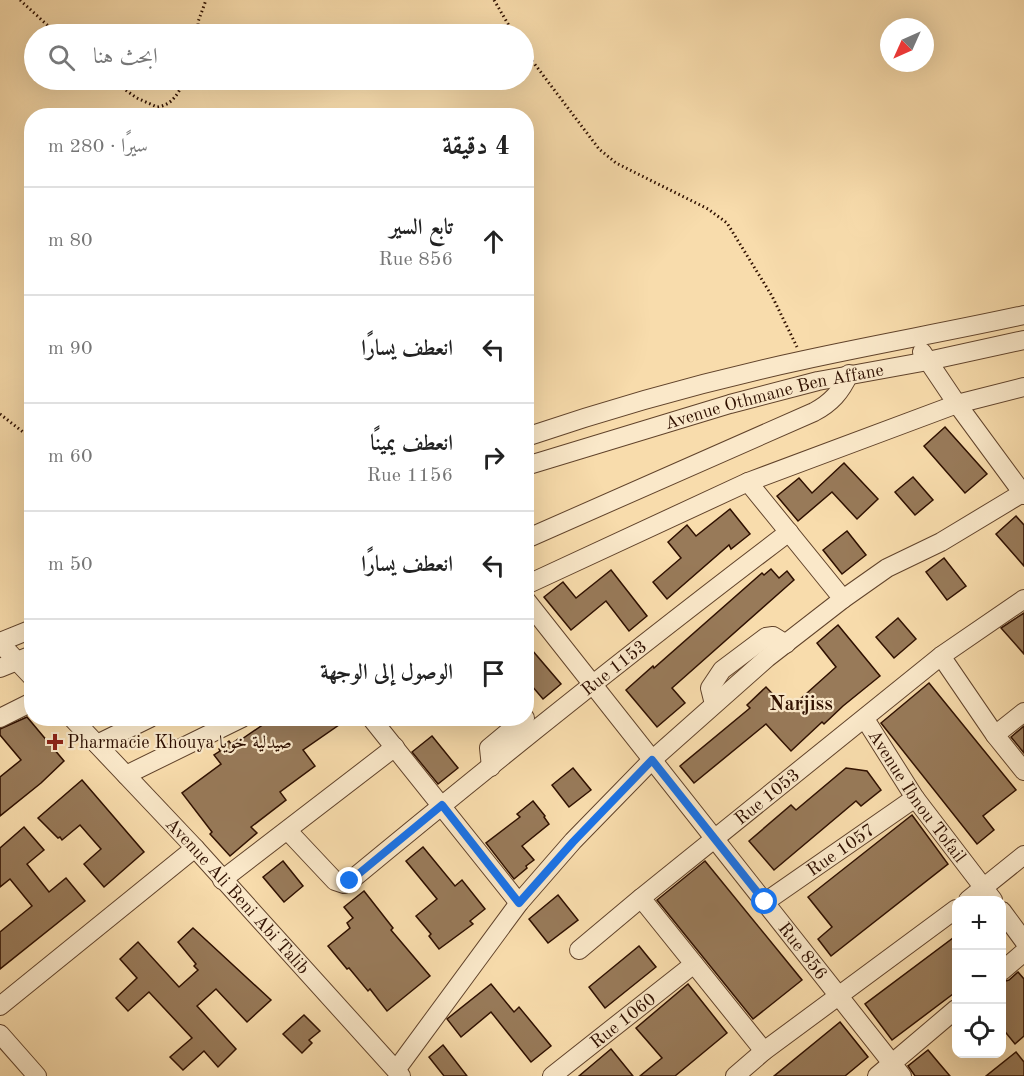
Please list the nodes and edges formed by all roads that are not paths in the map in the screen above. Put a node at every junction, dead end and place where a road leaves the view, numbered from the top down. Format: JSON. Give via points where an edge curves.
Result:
{"nodes":[{"id":1,"x":1024,"y":315,"type":"edge"},
{"id":2,"x":912,"y":338,"type":"junction"},
{"id":3,"x":1024,"y":340,"type":"edge"},
{"id":4,"x":928,"y":361,"type":"junction"},
{"id":5,"x":849,"y":374,"type":"junction"},
{"id":6,"x":1024,"y":387,"type":"edge"},
{"id":7,"x":957,"y":404,"type":"junction"},
{"id":8,"x":534,"y":435,"type":"edge"},
{"id":9,"x":534,"y":464,"type":"edge"},
{"id":10,"x":748,"y":482,"type":"junction"},
{"id":11,"x":1024,"y":493,"type":"edge"},
{"id":12,"x":789,"y":532,"type":"junction"},
{"id":13,"x":534,"y":535,"type":"edge"},
{"id":14,"x":534,"y":581,"type":"edge"},
{"id":15,"x":843,"y":599,"type":"junction"},
{"id":16,"x":1024,"y":599,"type":"edge"},
{"id":17,"x":534,"y":610,"type":"edge"},
{"id":18,"x":24,"y":632,"type":"edge"},
{"id":19,"x":0,"y":643,"type":"edge"},
{"id":20,"x":941,"y":656,"type":"junction"},
{"id":21,"x":16,"y":661,"type":"edge"},
{"id":22,"x":593,"y":686,"type":"junction"},
{"id":23,"x":24,"y":706,"type":"edge"},
{"id":24,"x":1024,"y":712,"type":"edge"},
{"id":25,"x":534,"y":714,"type":"edge"},
{"id":26,"x":0,"y":718,"type":"edge"},
{"id":27,"x":865,"y":719,"type":"junction"},
{"id":28,"x":546,"y":722,"type":"junction"},
{"id":29,"x":80,"y":726,"type":"edge"},
{"id":30,"x":134,"y":726,"type":"edge"},
{"id":31,"x":226,"y":726,"type":"edge"},
{"id":32,"x":378,"y":726,"type":"edge"},
{"id":33,"x":516,"y":726,"type":"edge"},
{"id":34,"x":995,"y":735,"type":"junction"},
{"id":35,"x":97,"y":744,"type":"junction"},
{"id":36,"x":395,"y":747,"type":"junction"},
{"id":37,"x":652,"y":760,"type":"junction"},
{"id":38,"x":491,"y":767,"type":"junction"},
{"id":39,"x":1024,"y":771,"type":"edge"},
{"id":40,"x":126,"y":775,"type":"junction"},
{"id":41,"x":915,"y":798,"type":"junction"},
{"id":42,"x":442,"y":805,"type":"junction"},
{"id":43,"x":288,"y":831,"type":"junction"},
{"id":44,"x":715,"y":839,"type":"junction"},
{"id":45,"x":195,"y":848,"type":"junction"},
{"id":46,"x":1024,"y":855,"type":"edge"},
{"id":47,"x":222,"y":880,"type":"junction"},
{"id":48,"x":988,"y":895,"type":"edge"},
{"id":49,"x":641,"y":898,"type":"junction"},
{"id":50,"x":765,"y":902,"type":"junction"},
{"id":51,"x":519,"y":903,"type":"junction"},
{"id":52,"x":952,"y":913,"type":"edge"},
{"id":53,"x":1006,"y":916,"type":"edge"},
{"id":54,"x":1024,"y":940,"type":"edge"},
{"id":55,"x":579,"y":950,"type":"dead end"},
{"id":56,"x":1024,"y":952,"type":"edge"},
{"id":57,"x":694,"y":964,"type":"junction"},
{"id":58,"x":1006,"y":968,"type":"edge"},
{"id":59,"x":839,"y":995,"type":"junction"},
{"id":60,"x":0,"y":1005,"type":"edge"},
{"id":61,"x":952,"y":1014,"type":"edge"},
{"id":62,"x":0,"y":1034,"type":"edge"},
{"id":63,"x":764,"y":1051,"type":"junction"},
{"id":64,"x":897,"y":1070,"type":"edge"},
{"id":65,"x":399,"y":1073,"type":"edge"},
{"id":66,"x":37,"y":1076,"type":"edge"},
{"id":67,"x":552,"y":1076,"type":"edge"},
{"id":68,"x":735,"y":1076,"type":"edge"},
{"id":69,"x":877,"y":1076,"type":"edge"}],
"edges":[{"from":1,"to":2,"type":"street","name":"Avenue Othmane Ben Affane"},
{"from":2,"to":4,"type":"street"},
{"from":2,"to":8,"type":"street","name":"Avenue Othmane Ben Affane","via":[[803,360],[650,399]]},
{"from":3,"to":4,"type":"street","name":"Avenue Othmane Ben Affane"},
{"from":4,"to":5,"type":"street","name":"Avenue Othmane Ben Affane"},
{"from":4,"to":7,"type":"street"},
{"from":5,"to":9,"type":"street","name":"Avenue Othmane Ben Affane","via":[[730,404]]},
{"from":5,"to":13,"type":"street","via":[[832,400],[814,412]]},
{"from":6,"to":7,"type":"street"},
{"from":7,"to":10,"type":"street"},
{"from":7,"to":11,"type":"street"},
{"from":10,"to":12,"type":"street"},
{"from":10,"to":14,"type":"street"},
{"from":11,"to":15,"type":"street","via":[[941,542],[887,568]]},
{"from":12,"to":15,"type":"street"},
{"from":12,"to":22,"type":"street","name":"Rue 1153"},
{"from":15,"to":37,"type":"street"},
{"from":16,"to":20,"type":"street","name":"Rue 1053"},
{"from":17,"to":22,"type":"street","name":"Rue 856"},
{"from":18,"to":19,"type":"street"},
{"from":19,"to":21,"type":"street"},
{"from":20,"to":27,"type":"street","name":"Rue 1053"},
{"from":20,"to":34,"type":"street"},
{"from":22,"to":28,"type":"street","name":"Rue 1153"},
{"from":22,"to":37,"type":"street","name":"Rue 856"},
{"from":23,"to":26,"type":"street"},
{"from":24,"to":34,"type":"street"},
{"from":25,"to":28,"type":"street"},
{"from":27,"to":41,"type":"street","name":"Avenue Ibnou Tofail"},
{"from":27,"to":44,"type":"street","name":"Rue 1053"},
{"from":28,"to":38,"type":"street","name":"Rue 1153"},
{"from":29,"to":35,"type":"street","name":"Avenue Ali Beni Abi Talib"},
{"from":30,"to":35,"type":"street"},
{"from":31,"to":40,"type":"street"},
{"from":32,"to":36,"type":"street"},
{"from":33,"to":38,"type":"street","via":[[489,748]]},
{"from":34,"to":39,"type":"street"},
{"from":35,"to":40,"type":"street","name":"Avenue Ali Beni Abi Talib"},
{"from":36,"to":42,"type":"street"},
{"from":36,"to":43,"type":"street"},
{"from":37,"to":44,"type":"street","name":"Rue 856"},
{"from":37,"to":51,"type":"street"},
{"from":38,"to":42,"type":"street","name":"Rue 1153"},
{"from":40,"to":45,"type":"street","name":"Avenue Ali Beni Abi Talib"},
{"from":41,"to":48,"type":"street","name":"Avenue Ibnou Tofail"},
{"from":41,"to":50,"type":"street","name":"Rue 1057"},
{"from":42,"to":43,"type":"street","name":"Rue 1153","via":[[344,884],[335,881]]},
{"from":42,"to":51,"type":"street"},
{"from":43,"to":47,"type":"street"},
{"from":44,"to":49,"type":"street","name":"Rue 1053"},
{"from":44,"to":50,"type":"street","name":"Rue 856"},
{"from":45,"to":47,"type":"street","name":"Avenue Ali Beni Abi Talib"},
{"from":45,"to":60,"type":"street"},
{"from":46,"to":48,"type":"street"},
{"from":47,"to":65,"type":"street","name":"Avenue Ali Beni Abi Talib"},
{"from":49,"to":55,"type":"street","name":"Rue 1053"},
{"from":49,"to":57,"type":"street"},
{"from":50,"to":59,"type":"street","name":"Rue 856"},
{"from":51,"to":65,"type":"street"},
{"from":52,"to":59,"type":"street"},
{"from":53,"to":54,"type":"street"},
{"from":56,"to":58,"type":"street"},
{"from":57,"to":63,"type":"street"},
{"from":57,"to":67,"type":"street","name":"Rue 1060"},
{"from":59,"to":63,"type":"street"},
{"from":59,"to":64,"type":"street","name":"Rue 856"},
{"from":61,"to":64,"type":"street"},
{"from":62,"to":66,"type":"street"},
{"from":63,"to":68,"type":"street"},
{"from":64,"to":69,"type":"street"}]}
